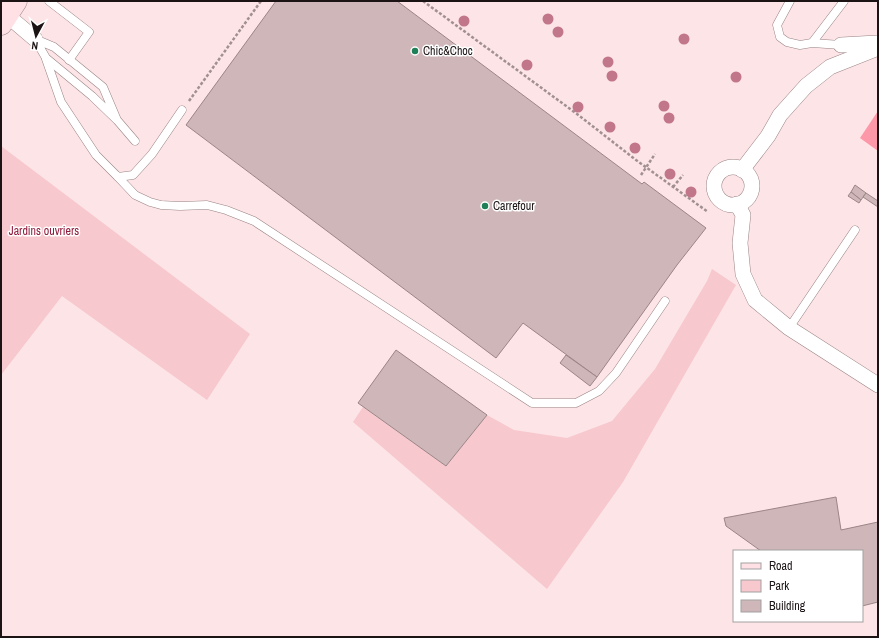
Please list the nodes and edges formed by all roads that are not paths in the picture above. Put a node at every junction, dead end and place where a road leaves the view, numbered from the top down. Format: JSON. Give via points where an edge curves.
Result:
{"nodes":[{"id":1,"x":49,"y":1,"type":"edge"},
{"id":2,"x":790,"y":1,"type":"edge"},
{"id":3,"x":844,"y":1,"type":"edge"},
{"id":4,"x":5,"y":9,"type":"edge"},
{"id":5,"x":35,"y":39,"type":"junction"},
{"id":6,"x":812,"y":43,"type":"junction"},
{"id":7,"x":878,"y":43,"type":"edge"},
{"id":8,"x":841,"y":45,"type":"joint"},
{"id":9,"x":878,"y":48,"type":"edge"},
{"id":10,"x":46,"y":58,"type":"junction"},
{"id":11,"x":69,"y":60,"type":"junction"},
{"id":12,"x":182,"y":110,"type":"road end"},
{"id":13,"x":117,"y":120,"type":"junction"},
{"id":14,"x":135,"y":141,"type":"dead end"},
{"id":15,"x":742,"y":170,"type":"junction"},
{"id":16,"x":118,"y":177,"type":"junction"},
{"id":17,"x":737,"y":204,"type":"junction"},
{"id":18,"x":855,"y":230,"type":"dead end"},
{"id":19,"x":665,"y":301,"type":"dead end"},
{"id":20,"x":789,"y":328,"type":"junction"},
{"id":21,"x":878,"y":385,"type":"edge"}],
"edges":[{"from":1,"to":11,"type":"lane","via":[[90,32]]},
{"from":2,"to":6,"type":"lane","via":[[777,25],[780,37],[787,42],[800,45]]},
{"from":3,"to":6,"type":"lane"},
{"from":4,"to":5,"type":"street"},
{"from":5,"to":10,"type":"lane"},
{"from":5,"to":11,"type":"lane","via":[[54,47]]},
{"from":6,"to":8,"type":"lane"},
{"from":7,"to":8,"type":"street"},
{"from":9,"to":15,"type":"street","via":[[830,67],[806,86],[780,115],[768,136]]},
{"from":10,"to":13,"type":"lane"},
{"from":10,"to":16,"type":"lane","via":[[61,102],[96,155]]},
{"from":11,"to":13,"type":"lane","via":[[103,87]]},
{"from":12,"to":16,"type":"lane","via":[[152,154],[133,175]]},
{"from":13,"to":14,"type":"lane"},
{"from":15,"to":17,"type":"street","via":[[750,180],[750,192],[743,202]]},
{"from":15,"to":17,"type":"street","via":[[727,168],[718,174],[714,184],[720,200]]},
{"from":16,"to":19,"type":"lane","via":[[135,195],[150,202],[161,205],[207,205],[254,221],[532,403],[576,403],[599,390],[616,373]]},
{"from":17,"to":20,"type":"street","via":[[743,224],[740,243],[743,274],[755,300]]},
{"from":18,"to":20,"type":"lane"},
{"from":20,"to":21,"type":"street"}]}
